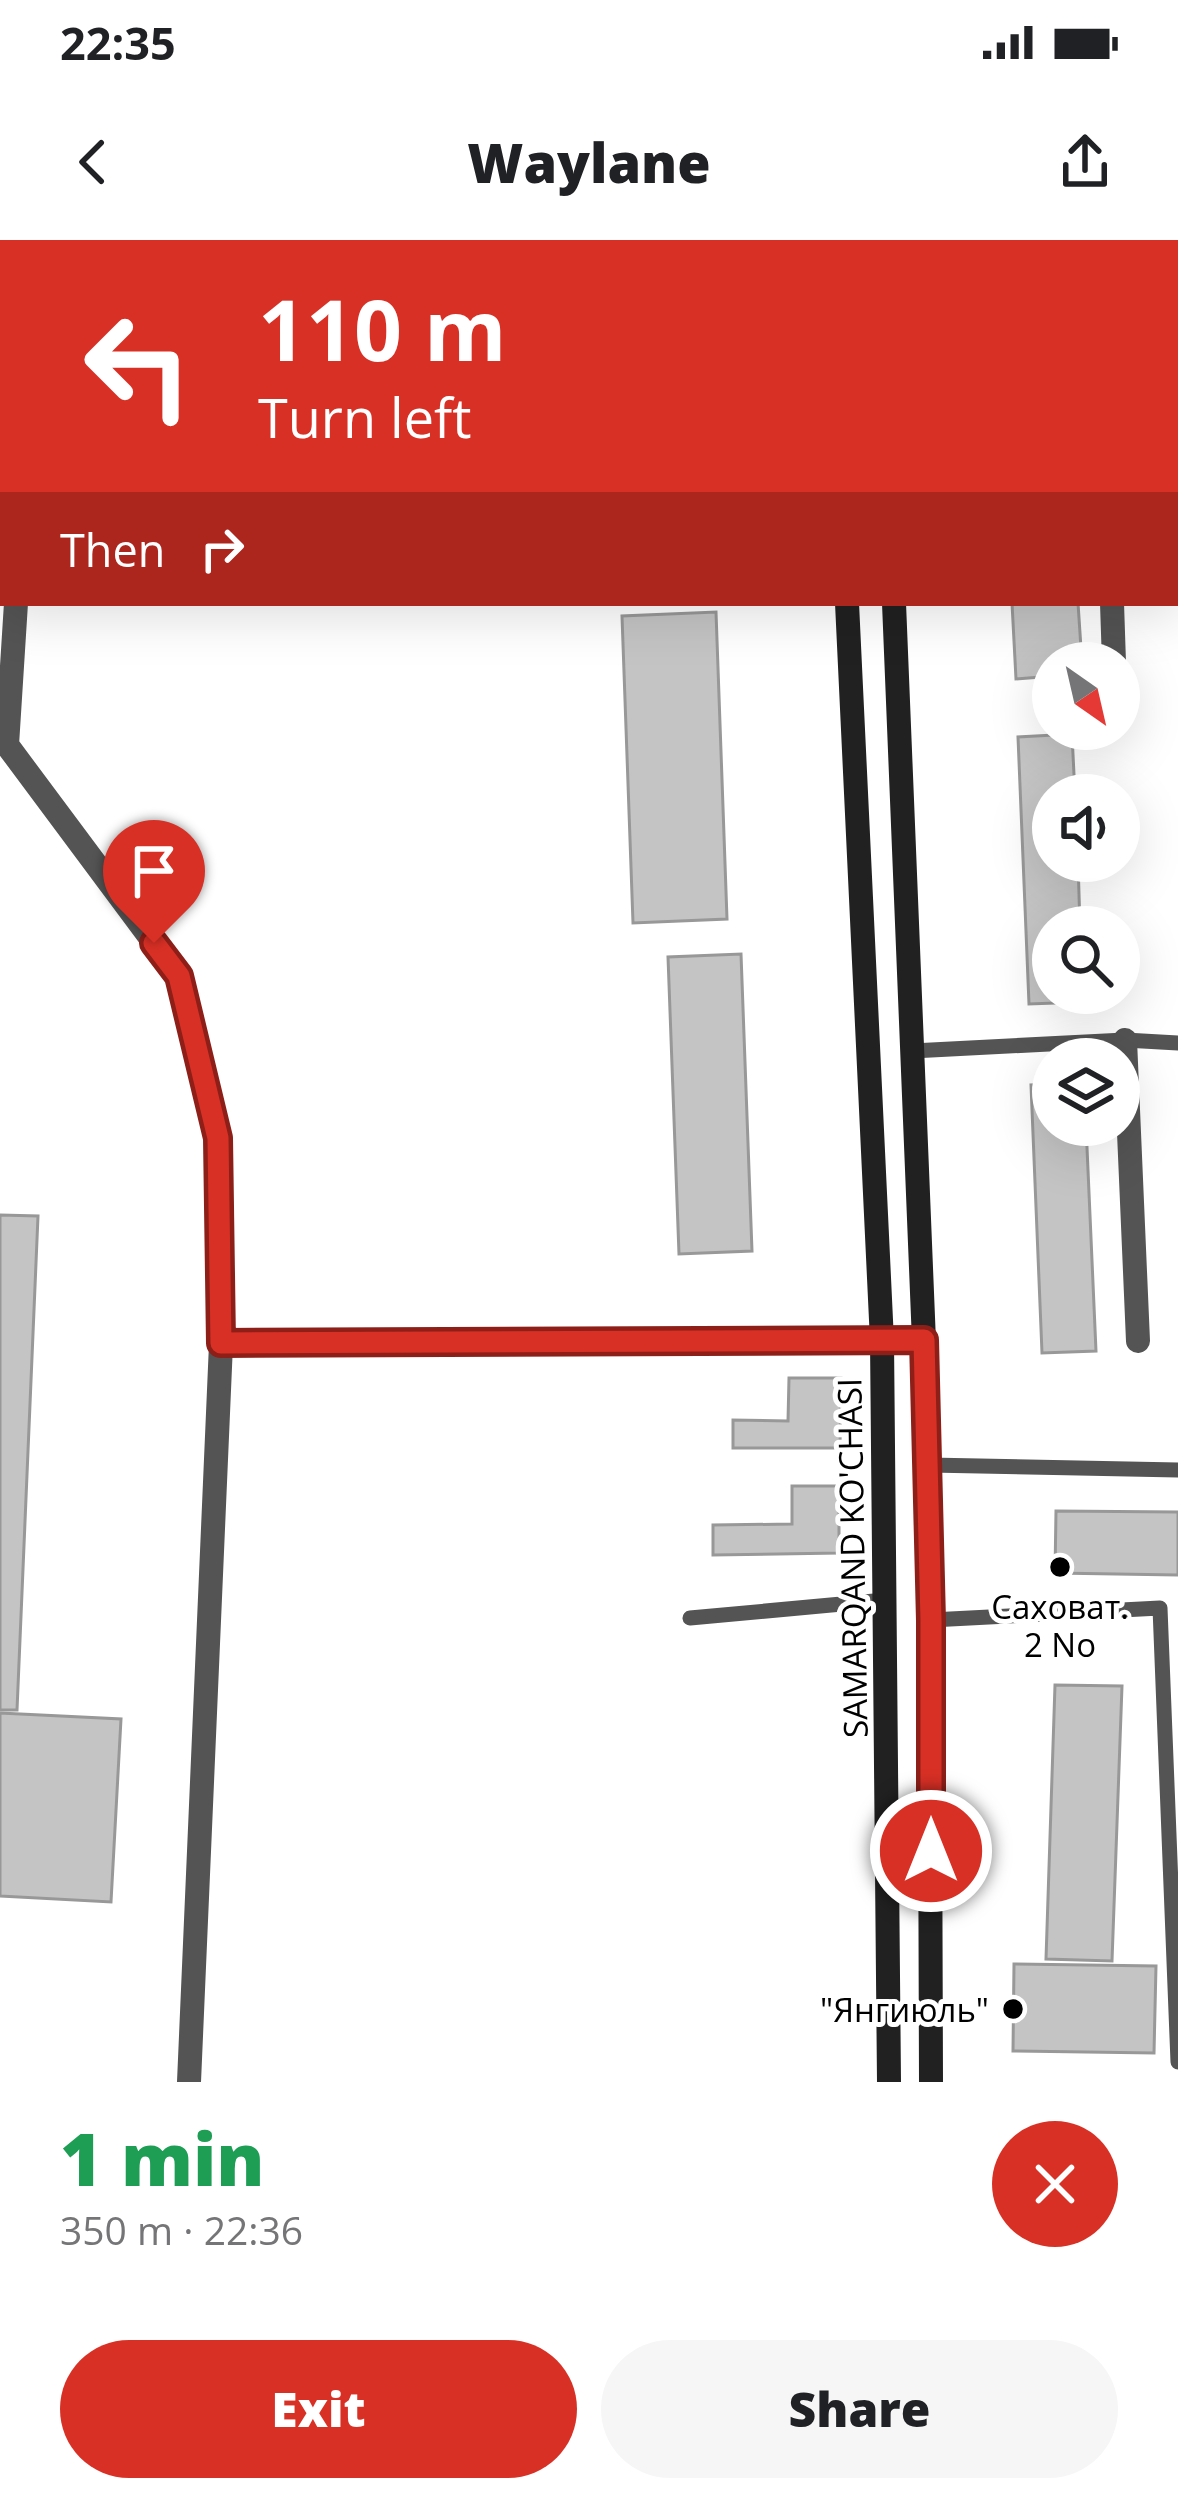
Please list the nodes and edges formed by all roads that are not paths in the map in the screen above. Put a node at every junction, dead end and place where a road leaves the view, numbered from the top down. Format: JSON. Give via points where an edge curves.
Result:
{"nodes":[{"id":1,"x":16,"y":606,"type":"edge"},
{"id":2,"x":847,"y":606,"type":"edge"},
{"id":3,"x":894,"y":606,"type":"edge"},
{"id":4,"x":1112,"y":606,"type":"edge"},
{"id":5,"x":1113,"y":642,"type":"edge"},
{"id":6,"x":3,"y":744,"type":"edge"},
{"id":7,"x":1140,"y":1041,"type":"edge"},
{"id":8,"x":1178,"y":1042,"type":"edge"},
{"id":9,"x":1032,"y":1045,"type":"edge"},
{"id":10,"x":912,"y":1051,"type":"junction"},
{"id":11,"x":1130,"y":1146,"type":"edge"},
{"id":12,"x":924,"y":1340,"type":"junction"},
{"id":13,"x":882,"y":1341,"type":"junction"},
{"id":14,"x":1138,"y":1341,"type":"dead end"},
{"id":15,"x":221,"y":1343,"type":"junction"},
{"id":16,"x":929,"y":1465,"type":"junction"},
{"id":17,"x":1178,"y":1470,"type":"edge"},
{"id":18,"x":885,"y":1600,"type":"junction"},
{"id":19,"x":1169,"y":1608,"type":"edge"},
{"id":20,"x":689,"y":1618,"type":"dead end"},
{"id":21,"x":931,"y":1621,"type":"junction"},
{"id":22,"x":1178,"y":2062,"type":"edge"},
{"id":23,"x":189,"y":2082,"type":"edge"},
{"id":24,"x":890,"y":2082,"type":"edge"},
{"id":25,"x":931,"y":2082,"type":"edge"}],
"edges":[{"from":1,"to":6,"type":"street"},
{"from":2,"to":13,"type":"main road","name":"SAMARQAND KO'CHASI"},
{"from":3,"to":10,"type":"main road"},
{"from":4,"to":5,"type":"street"},
{"from":6,"to":15,"type":"street","via":[[179,976],[218,1138]]},
{"from":7,"to":8,"type":"lane"},
{"from":9,"to":10,"type":"lane"},
{"from":10,"to":12,"type":"main road"},
{"from":11,"to":14,"type":"street"},
{"from":12,"to":13,"type":"main road"},
{"from":12,"to":16,"type":"main road"},
{"from":13,"to":15,"type":"street"},
{"from":13,"to":18,"type":"main road","name":"SAMARQAND KO'CHASI"},
{"from":15,"to":23,"type":"street"},
{"from":16,"to":17,"type":"lane"},
{"from":16,"to":21,"type":"main road"},
{"from":18,"to":20,"type":"lane"},
{"from":18,"to":24,"type":"main road","name":"SAMARQAND KO'CHASI"},
{"from":19,"to":21,"type":"lane"},
{"from":19,"to":22,"type":"lane"},
{"from":21,"to":25,"type":"main road"}]}
